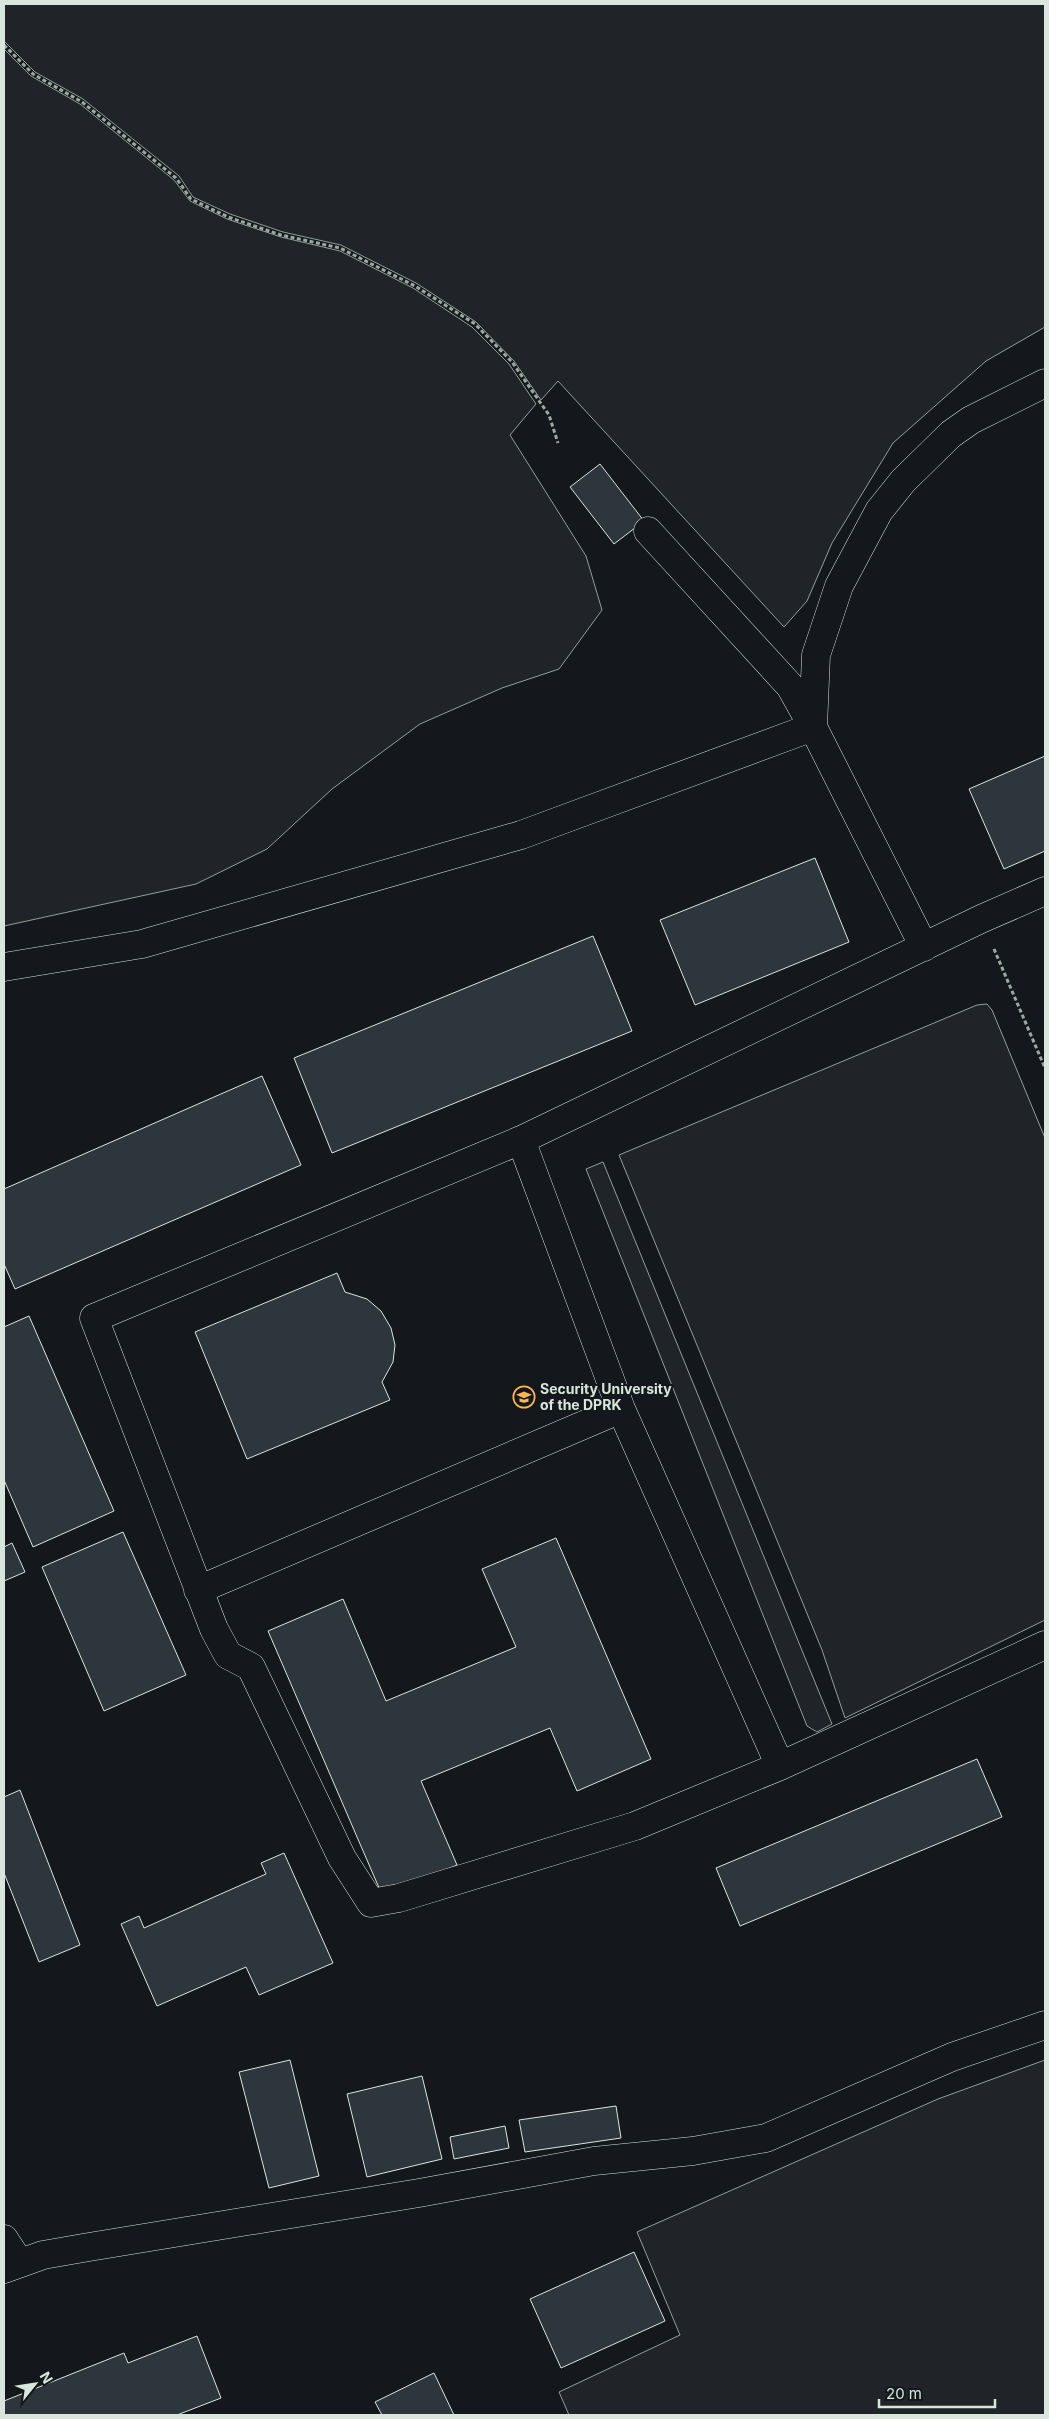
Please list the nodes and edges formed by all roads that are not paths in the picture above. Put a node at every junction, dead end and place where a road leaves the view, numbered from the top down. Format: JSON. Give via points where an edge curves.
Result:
{"nodes":[{"id":1,"x":1045,"y":383,"type":"edge"},
{"id":2,"x":648,"y":531,"type":"dead end"},
{"id":3,"x":813,"y":727,"type":"junction"},
{"id":4,"x":1045,"y":891,"type":"edge"},
{"id":5,"x":924,"y":947,"type":"junction"},
{"id":6,"x":4,"y":967,"type":"edge"},
{"id":7,"x":521,"y":1140,"type":"junction"},
{"id":8,"x":621,"y":1409,"type":"junction"},
{"id":9,"x":198,"y":1590,"type":"junction"},
{"id":10,"x":1045,"y":1645,"type":"edge"},
{"id":11,"x":780,"y":1766,"type":"junction"},
{"id":12,"x":1045,"y":2025,"type":"edge"},
{"id":13,"x":4,"y":2239,"type":"edge"},
{"id":14,"x":11,"y":2266,"type":"edge"}],
"edges":[{"from":1,"to":3,"type":"street","via":[[971,420],[951,434],[903,481],[879,511],[839,586],[816,655]]},
{"from":2,"to":3,"type":"street","via":[[790,686]]},
{"from":3,"to":5,"type":"street"},
{"from":3,"to":6,"type":"street","via":[[521,835],[142,944]]},
{"from":4,"to":5,"type":"street"},
{"from":5,"to":7,"type":"street"},
{"from":7,"to":8,"type":"street"},
{"from":7,"to":9,"type":"street","via":[[94,1318]]},
{"from":8,"to":9,"type":"street"},
{"from":8,"to":11,"type":"street"},
{"from":9,"to":11,"type":"street","via":[[228,1655],[251,1667],[342,1858],[371,1903],[399,1898],[635,1826]]},
{"from":10,"to":11,"type":"street"},
{"from":12,"to":14,"type":"street","via":[[952,2057],[766,2138],[693,2151],[594,2161],[62,2252]]},
{"from":13,"to":14,"type":"street"}]}
